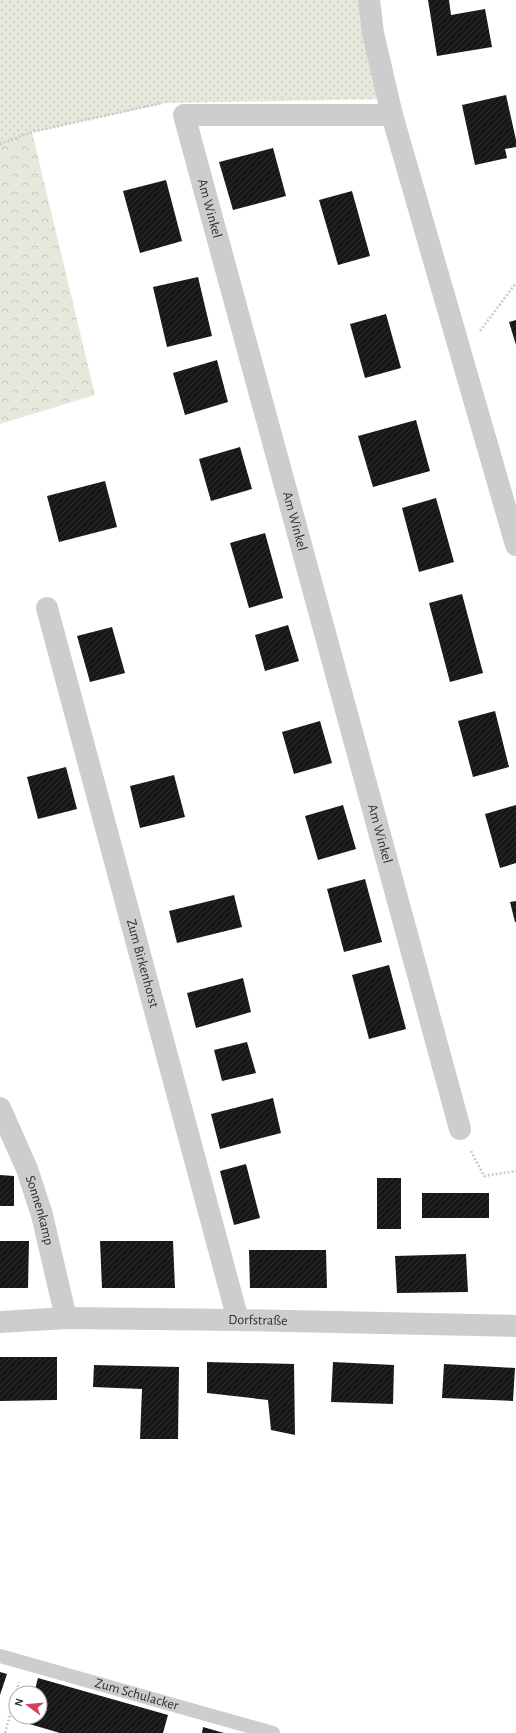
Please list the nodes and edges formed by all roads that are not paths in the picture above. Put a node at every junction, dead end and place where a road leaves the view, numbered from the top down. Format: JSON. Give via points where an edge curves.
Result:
{"nodes":[{"id":1,"x":370,"y":0,"type":"edge"},
{"id":2,"x":392,"y":116,"type":"junction"},
{"id":3,"x":516,"y":545,"type":"edge"},
{"id":4,"x":47,"y":608,"type":"dead end"},
{"id":5,"x":0,"y":1108,"type":"edge"},
{"id":6,"x":460,"y":1129,"type":"road end"},
{"id":7,"x":66,"y":1318,"type":"junction"},
{"id":8,"x":238,"y":1320,"type":"junction"},
{"id":9,"x":0,"y":1322,"type":"edge"},
{"id":10,"x":516,"y":1326,"type":"edge"},
{"id":11,"x":0,"y":1656,"type":"edge"},
{"id":12,"x":273,"y":1733,"type":"edge"}],
"edges":[{"from":1,"to":2,"type":"street","via":[[373,33]]},
{"from":2,"to":3,"type":"street"},
{"from":2,"to":6,"type":"street","name":"Am Winkel","via":[[184,115]]},
{"from":4,"to":8,"type":"street","name":"Zum Birkenhorst"},
{"from":5,"to":7,"type":"street","name":"Sonnenkamp","via":[[29,1176],[42,1215]]},
{"from":7,"to":8,"type":"street","name":"Dorfstraße"},
{"from":7,"to":9,"type":"street","name":"Dorfstraße"},
{"from":8,"to":10,"type":"street","name":"Dorfstraße"},
{"from":11,"to":12,"type":"lane","name":"Zum Schulacker"}]}
